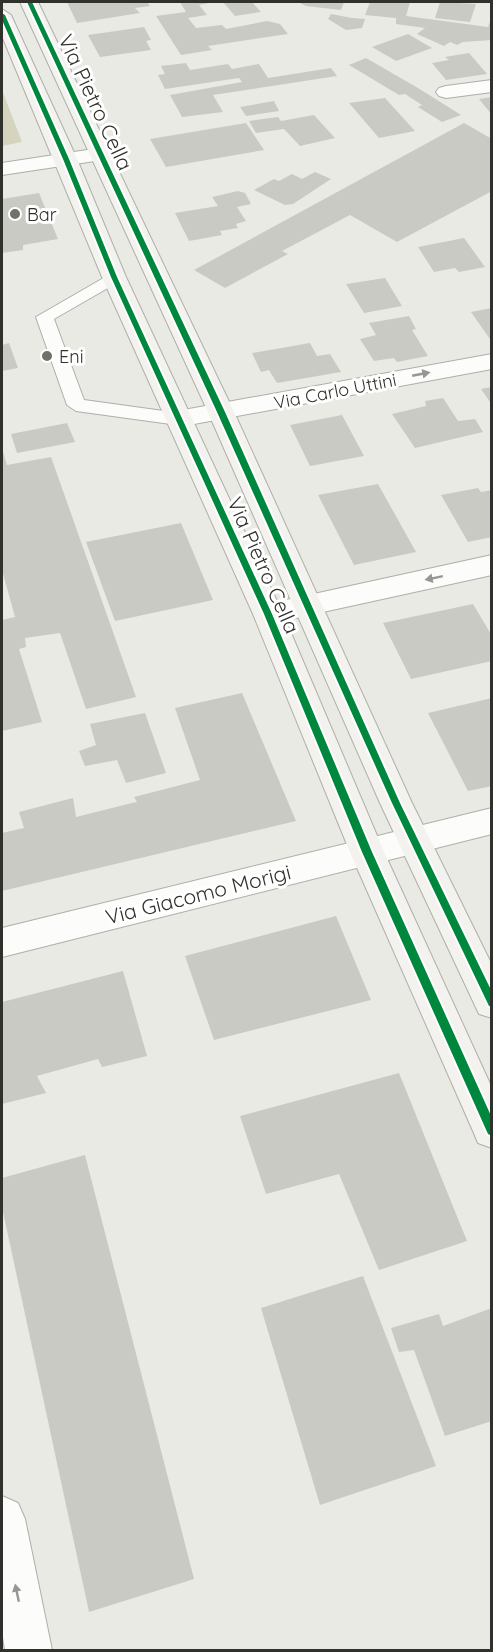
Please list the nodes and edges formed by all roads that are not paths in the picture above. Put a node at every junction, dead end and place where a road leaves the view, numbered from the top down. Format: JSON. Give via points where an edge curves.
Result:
{"nodes":[{"id":1,"x":29,"y":2,"type":"edge"},
{"id":2,"x":2,"y":15,"type":"edge"},
{"id":3,"x":492,"y":86,"type":"edge"},
{"id":4,"x":446,"y":92,"type":"dead end"},
{"id":5,"x":100,"y":154,"type":"junction"},
{"id":6,"x":66,"y":159,"type":"junction"},
{"id":7,"x":2,"y":169,"type":"edge"},
{"id":8,"x":114,"y":277,"type":"junction"},
{"id":9,"x":492,"y":361,"type":"edge"},
{"id":10,"x":221,"y":412,"type":"junction"},
{"id":11,"x":178,"y":419,"type":"junction"},
{"id":12,"x":492,"y":566,"type":"edge"},
{"id":13,"x":309,"y":605,"type":"junction"},
{"id":14,"x":268,"y":614,"type":"junction"},
{"id":15,"x":492,"y":821,"type":"edge"},
{"id":16,"x":392,"y":845,"type":"junction"},
{"id":17,"x":2,"y":943,"type":"edge"},
{"id":18,"x":492,"y":1003,"type":"edge"},
{"id":19,"x":492,"y":1131,"type":"edge"},
{"id":20,"x":2,"y":1519,"type":"edge"},
{"id":21,"x":29,"y":1650,"type":"edge"}],
"edges":[{"from":1,"to":5,"type":"main road","name":"Via Pietro Cella"},
{"from":2,"to":6,"type":"main road","name":"Via Pietro Cella"},
{"from":3,"to":4,"type":"street"},
{"from":5,"to":6,"type":"street"},
{"from":5,"to":10,"type":"main road","name":"Via Pietro Cella"},
{"from":6,"to":7,"type":"street"},
{"from":6,"to":8,"type":"main road","name":"Via Pietro Cella"},
{"from":8,"to":11,"type":"main road","name":"Via Pietro Cella"},
{"from":8,"to":11,"type":"lane","via":[[45,317],[76,405]]},
{"from":10,"to":9,"type":"street","name":"Via Carlo Uttini","one_way":true},
{"from":10,"to":11,"type":"street","name":"Via Carlo Uttini"},
{"from":10,"to":13,"type":"main road","name":"Via Pietro Cella"},
{"from":11,"to":14,"type":"main road","name":"Via Pietro Cella"},
{"from":12,"to":13,"type":"street","one_way":true},
{"from":13,"to":14,"type":"street"},
{"from":13,"to":16,"type":"main road","name":"Via Pietro Cella"},
{"from":14,"to":16,"type":"main road","name":"Via Pietro Cella"},
{"from":15,"to":16,"type":"street","name":"Via Giacomo Morigi"},
{"from":16,"to":17,"type":"street","name":"Via Giacomo Morigi"},
{"from":16,"to":18,"type":"main road","name":"Via Pietro Cella"},
{"from":16,"to":19,"type":"main road","name":"Via Pietro Cella"},
{"from":21,"to":20,"type":"street","one_way":true}]}
